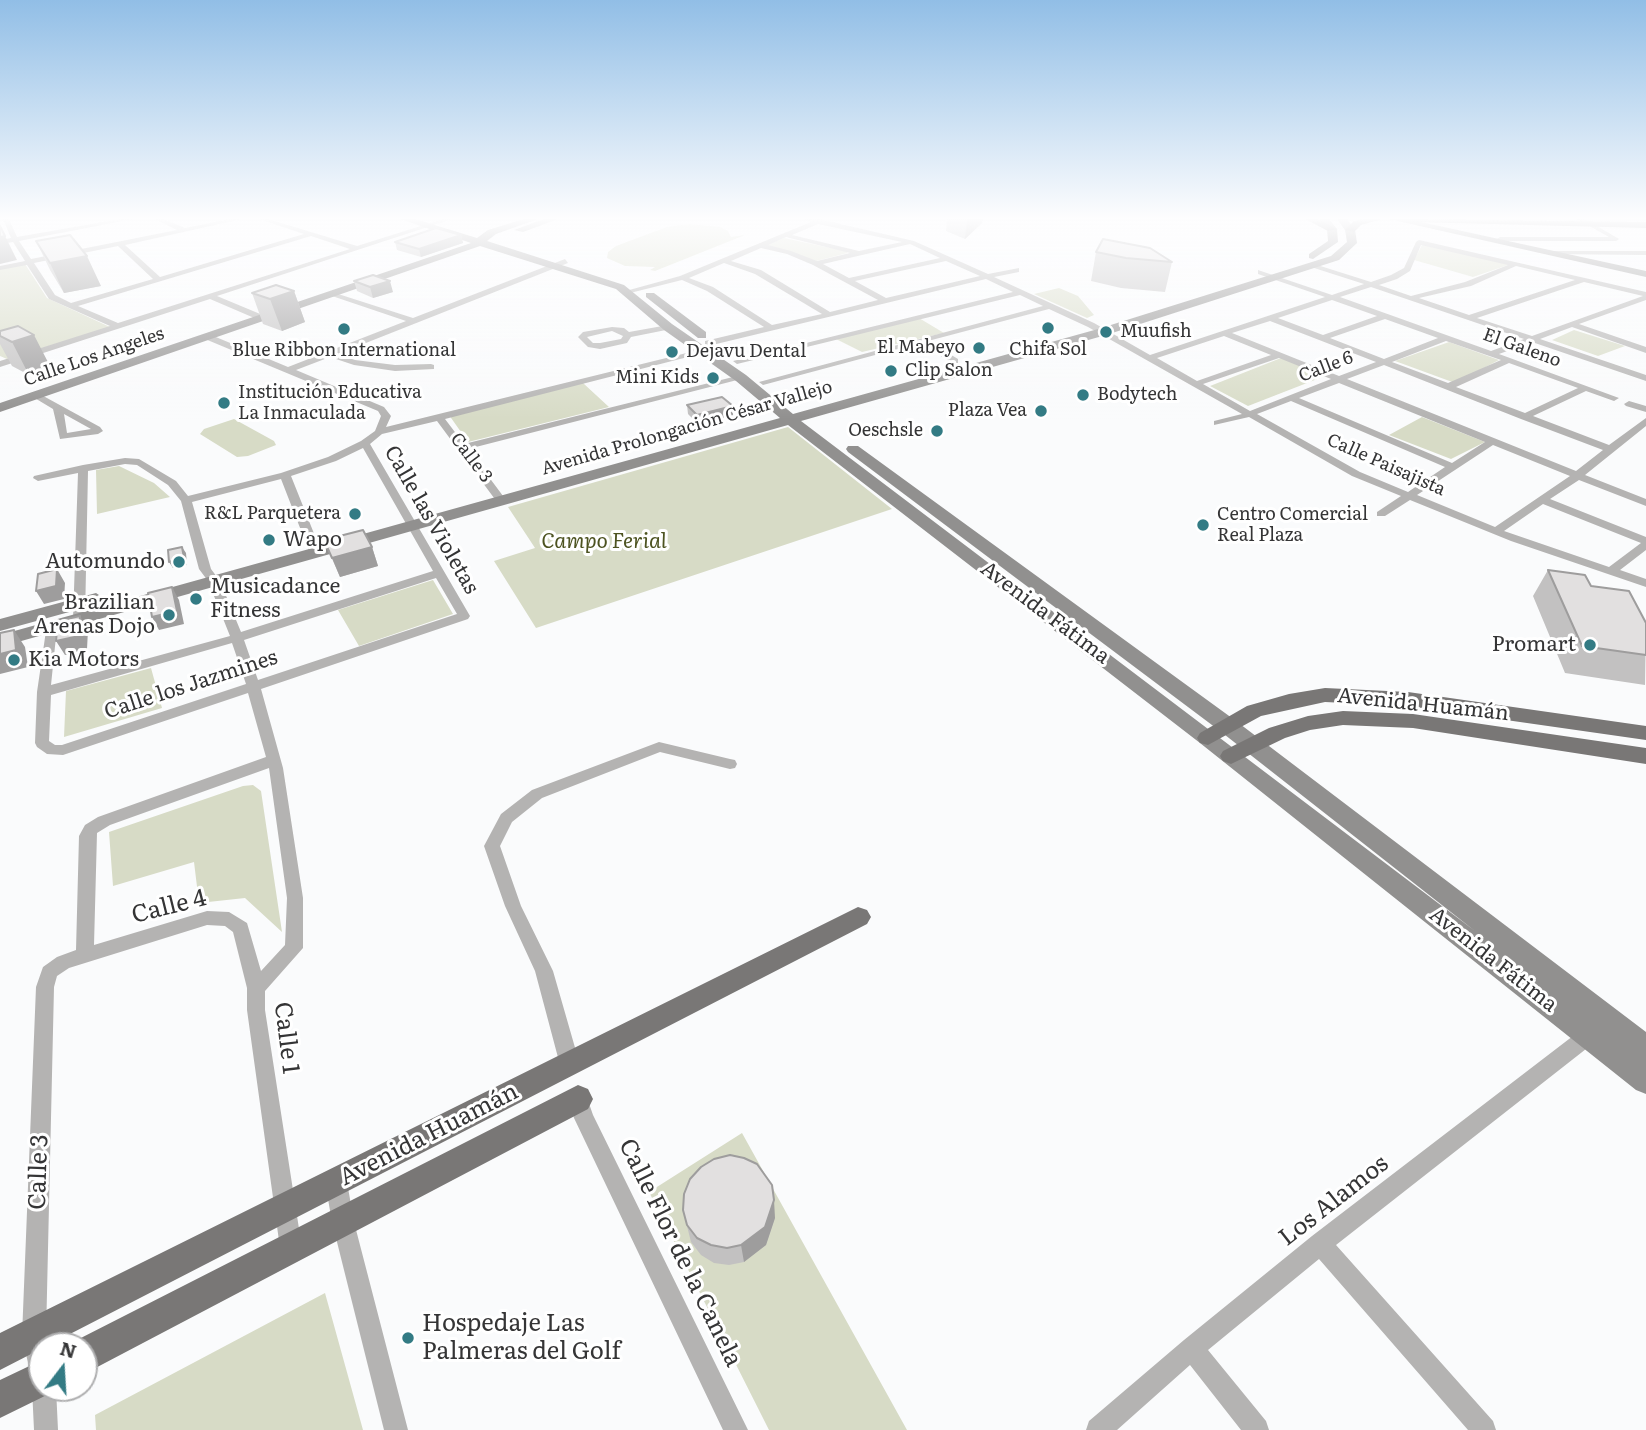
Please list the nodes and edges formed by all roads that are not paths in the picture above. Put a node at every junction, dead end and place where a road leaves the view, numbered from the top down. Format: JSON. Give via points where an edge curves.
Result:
{"nodes":[{"id":1,"x":45,"y":286,"type":"edge"},
{"id":2,"x":136,"y":286,"type":"edge"},
{"id":3,"x":242,"y":286,"type":"edge"},
{"id":4,"x":358,"y":286,"type":"edge"},
{"id":5,"x":503,"y":286,"type":"edge"},
{"id":6,"x":613,"y":286,"type":"edge"},
{"id":7,"x":635,"y":286,"type":"edge"},
{"id":8,"x":658,"y":286,"type":"edge"},
{"id":9,"x":702,"y":286,"type":"edge"},
{"id":10,"x":781,"y":286,"type":"edge"},
{"id":11,"x":859,"y":286,"type":"edge"},
{"id":12,"x":948,"y":286,"type":"edge"},
{"id":13,"x":1009,"y":286,"type":"edge"},
{"id":14,"x":1221,"y":286,"type":"edge"},
{"id":15,"x":1245,"y":286,"type":"edge"},
{"id":16,"x":1300,"y":286,"type":"edge"},
{"id":17,"x":1370,"y":286,"type":"edge"},
{"id":18,"x":1375,"y":286,"type":"edge"},
{"id":19,"x":1461,"y":286,"type":"edge"},
{"id":20,"x":1566,"y":286,"type":"edge"},
{"id":21,"x":1608,"y":286,"type":"edge"},
{"id":22,"x":644,"y":290,"type":"junction"},
{"id":23,"x":626,"y":292,"type":"junction"},
{"id":24,"x":1022,"y":292,"type":"junction"},
{"id":25,"x":335,"y":294,"type":"junction"},
{"id":26,"x":1646,"y":295,"type":"edge"},
{"id":27,"x":210,"y":296,"type":"junction"},
{"id":28,"x":1331,"y":297,"type":"junction"},
{"id":29,"x":1412,"y":297,"type":"junction"},
{"id":30,"x":885,"y":301,"type":"junction"},
{"id":31,"x":72,"y":305,"type":"junction"},
{"id":32,"x":1050,"y":306,"type":"junction"},
{"id":33,"x":860,"y":307,"type":"junction"},
{"id":34,"x":870,"y":313,"type":"dead end"},
{"id":35,"x":828,"y":314,"type":"junction"},
{"id":36,"x":1385,"y":316,"type":"junction"},
{"id":37,"x":1268,"y":317,"type":"junction"},
{"id":38,"x":1471,"y":317,"type":"junction"},
{"id":39,"x":262,"y":318,"type":"junction"},
{"id":40,"x":880,"y":319,"type":"dead end"},
{"id":41,"x":414,"y":321,"type":"junction"},
{"id":42,"x":890,"y":325,"type":"junction"},
{"id":43,"x":1573,"y":325,"type":"junction"},
{"id":44,"x":118,"y":326,"type":"junction"},
{"id":45,"x":667,"y":327,"type":"junction"},
{"id":46,"x":771,"y":328,"type":"junction"},
{"id":47,"x":1096,"y":328,"type":"junction"},
{"id":48,"x":1067,"y":332,"type":"junction"},
{"id":49,"x":1224,"y":332,"type":"junction"},
{"id":50,"x":628,"y":335,"type":"junction"},
{"id":51,"x":208,"y":337,"type":"junction"},
{"id":52,"x":1323,"y":338,"type":"junction"},
{"id":53,"x":1446,"y":338,"type":"junction"},
{"id":54,"x":1534,"y":339,"type":"junction"},
{"id":55,"x":922,"y":341,"type":"junction"},
{"id":56,"x":1054,"y":345,"type":"junction"},
{"id":57,"x":708,"y":347,"type":"junction"},
{"id":58,"x":1025,"y":348,"type":"junction"},
{"id":59,"x":1646,"y":350,"type":"edge"},
{"id":60,"x":330,"y":354,"type":"junction"},
{"id":61,"x":1492,"y":354,"type":"junction"},
{"id":62,"x":1279,"y":355,"type":"junction"},
{"id":63,"x":1149,"y":358,"type":"junction"},
{"id":64,"x":1509,"y":360,"type":"junction"},
{"id":65,"x":737,"y":361,"type":"junction"},
{"id":66,"x":955,"y":361,"type":"junction"},
{"id":67,"x":2,"y":362,"type":"edge"},
{"id":68,"x":1383,"y":362,"type":"junction"},
{"id":69,"x":431,"y":368,"type":"dead end"},
{"id":70,"x":289,"y":369,"type":"junction"},
{"id":71,"x":741,"y":378,"type":"junction"},
{"id":72,"x":1646,"y":378,"type":"edge"},
{"id":73,"x":1339,"y":379,"type":"junction"},
{"id":74,"x":763,"y":382,"type":"junction"},
{"id":75,"x":1196,"y":384,"type":"junction"},
{"id":76,"x":1448,"y":387,"type":"junction"},
{"id":77,"x":1586,"y":388,"type":"junction"},
{"id":78,"x":36,"y":396,"type":"junction"},
{"id":79,"x":851,"y":396,"type":"junction"},
{"id":80,"x":1291,"y":398,"type":"junction"},
{"id":81,"x":1614,"y":398,"type":"dead end"},
{"id":82,"x":1629,"y":404,"type":"dead end"},
{"id":83,"x":0,"y":408,"type":"edge"},
{"id":84,"x":58,"y":408,"type":"dead end"},
{"id":85,"x":1646,"y":409,"type":"edge"},
{"id":86,"x":792,"y":413,"type":"junction"},
{"id":87,"x":1247,"y":415,"type":"junction"},
{"id":88,"x":439,"y":417,"type":"junction"},
{"id":89,"x":1524,"y":417,"type":"junction"},
{"id":90,"x":1646,"y":421,"type":"edge"},
{"id":91,"x":1217,"y":423,"type":"dead end"},
{"id":92,"x":379,"y":432,"type":"junction"},
{"id":93,"x":1493,"y":441,"type":"junction"},
{"id":94,"x":365,"y":443,"type":"junction"},
{"id":95,"x":464,"y":447,"type":"junction"},
{"id":96,"x":1610,"y":449,"type":"junction"},
{"id":97,"x":1453,"y":467,"type":"junction"},
{"id":98,"x":83,"y":468,"type":"junction"},
{"id":99,"x":285,"y":475,"type":"junction"},
{"id":100,"x":1577,"y":476,"type":"junction"},
{"id":101,"x":38,"y":478,"type":"dead end"},
{"id":102,"x":940,"y":494,"type":"dead end"},
{"id":103,"x":498,"y":495,"type":"junction"},
{"id":104,"x":1410,"y":496,"type":"junction"},
{"id":105,"x":186,"y":500,"type":"junction"},
{"id":106,"x":922,"y":500,"type":"junction"},
{"id":107,"x":1542,"y":500,"type":"junction"},
{"id":108,"x":1646,"y":503,"type":"edge"},
{"id":109,"x":904,"y":505,"type":"junction"},
{"id":110,"x":1381,"y":514,"type":"dead end"},
{"id":111,"x":409,"y":519,"type":"junction"},
{"id":112,"x":1496,"y":531,"type":"junction"},
{"id":113,"x":1646,"y":543,"type":"edge"},
{"id":114,"x":312,"y":546,"type":"junction"},
{"id":115,"x":1610,"y":572,"type":"junction"},
{"id":116,"x":440,"y":573,"type":"junction"},
{"id":117,"x":210,"y":575,"type":"junction"},
{"id":118,"x":1646,"y":583,"type":"edge"},
{"id":119,"x":1071,"y":608,"type":"junction"},
{"id":120,"x":78,"y":611,"type":"junction"},
{"id":121,"x":464,"y":616,"type":"joint"},
{"id":122,"x":1050,"y":616,"type":"junction"},
{"id":123,"x":0,"y":625,"type":"edge"},
{"id":124,"x":51,"y":627,"type":"junction"},
{"id":125,"x":237,"y":638,"type":"junction"},
{"id":126,"x":0,"y":641,"type":"edge"},
{"id":127,"x":253,"y":686,"type":"junction"},
{"id":128,"x":44,"y":692,"type":"junction"},
{"id":129,"x":1442,"y":704,"type":"junction"},
{"id":130,"x":1450,"y":727,"type":"junction"},
{"id":131,"x":1218,"y":732,"type":"junction"},
{"id":132,"x":1646,"y":733,"type":"edge"},
{"id":133,"x":1241,"y":751,"type":"junction"},
{"id":134,"x":1646,"y":756,"type":"edge"},
{"id":135,"x":274,"y":761,"type":"junction"},
{"id":136,"x":730,"y":764,"type":"dead end"},
{"id":137,"x":859,"y":917,"type":"dead end"},
{"id":138,"x":85,"y":955,"type":"junction"},
{"id":139,"x":49,"y":972,"type":"joint"},
{"id":140,"x":256,"y":988,"type":"junction"},
{"id":141,"x":1598,"y":1027,"type":"junction"},
{"id":142,"x":1646,"y":1049,"type":"edge"},
{"id":143,"x":570,"y":1065,"type":"junction"},
{"id":144,"x":1646,"y":1080,"type":"edge"},
{"id":145,"x":578,"y":1099,"type":"joint"},
{"id":146,"x":336,"y":1182,"type":"junction"},
{"id":147,"x":285,"y":1206,"type":"junction"},
{"id":148,"x":343,"y":1222,"type":"junction"},
{"id":149,"x":1320,"y":1244,"type":"junction"},
{"id":150,"x":291,"y":1248,"type":"junction"},
{"id":151,"x":34,"y":1332,"type":"edge"},
{"id":152,"x":42,"y":1332,"type":"edge"},
{"id":153,"x":28,"y":1339,"type":"edge"},
{"id":154,"x":1192,"y":1348,"type":"junction"},
{"id":155,"x":98,"y":1349,"type":"edge"},
{"id":156,"x":0,"y":1352,"type":"edge"},
{"id":157,"x":28,"y":1385,"type":"edge"},
{"id":158,"x":0,"y":1400,"type":"edge"},
{"id":159,"x":45,"y":1402,"type":"edge"},
{"id":160,"x":1482,"y":1429,"type":"edge"},
{"id":161,"x":46,"y":1430,"type":"edge"},
{"id":162,"x":396,"y":1430,"type":"edge"},
{"id":163,"x":736,"y":1430,"type":"edge"},
{"id":164,"x":1098,"y":1430,"type":"edge"},
{"id":165,"x":1257,"y":1430,"type":"edge"}],
"edges":[{"from":1,"to":31,"type":"street","via":[[52,297]]},
{"from":2,"to":31,"type":"street"},
{"from":3,"to":27,"type":"street"},
{"from":4,"to":25,"type":"main road","name":"Calle Los Angeles"},
{"from":5,"to":41,"type":"street"},
{"from":6,"to":23,"type":"main road","name":"Avenida Fátima"},
{"from":7,"to":22,"type":"main road","name":"Avenida Fátima"},
{"from":8,"to":22,"type":"street"},
{"from":9,"to":46,"type":"street"},
{"from":10,"to":35,"type":"street"},
{"from":11,"to":30,"type":"street"},
{"from":12,"to":30,"type":"street"},
{"from":13,"to":24,"type":"street","name":"Calle Paisajista"},
{"from":14,"to":47,"type":"main road","name":"Avenida Prolongación César Vallejo"},
{"from":15,"to":47,"type":"main road","name":"Avenida Prolongación César Vallejo"},
{"from":16,"to":28,"type":"street","name":"El Galeno"},
{"from":17,"to":28,"type":"street"},
{"from":18,"to":29,"type":"street"},
{"from":19,"to":29,"type":"street"},
{"from":20,"to":38,"type":"street"},
{"from":21,"to":26,"type":"street"},
{"from":22,"to":23,"type":"street"},
{"from":22,"to":57,"type":"main road","name":"Avenida Fátima"},
{"from":23,"to":45,"type":"main road","name":"Avenida Fátima"},
{"from":24,"to":32,"type":"street","name":"Calle Paisajista"},
{"from":24,"to":42,"type":"street"},
{"from":25,"to":39,"type":"main road","name":"Calle Los Angeles"},
{"from":25,"to":41,"type":"street"},
{"from":26,"to":43,"type":"street"},
{"from":27,"to":39,"type":"street"},
{"from":27,"to":44,"type":"street"},
{"from":28,"to":36,"type":"street","name":"El Galeno"},
{"from":28,"to":37,"type":"street"},
{"from":29,"to":38,"type":"street"},
{"from":30,"to":33,"type":"street"},
{"from":31,"to":44,"type":"street"},
{"from":32,"to":47,"type":"street","name":"Calle Paisajista"},
{"from":32,"to":55,"type":"street"},
{"from":33,"to":34,"type":"street"},
{"from":33,"to":35,"type":"street"},
{"from":35,"to":46,"type":"street"},
{"from":36,"to":52,"type":"street"},
{"from":36,"to":53,"type":"street","name":"El Galeno"},
{"from":37,"to":49,"type":"street"},
{"from":37,"to":52,"type":"street"},
{"from":38,"to":54,"type":"street"},
{"from":39,"to":51,"type":"main road","name":"Calle Los Angeles"},
{"from":40,"to":42,"type":"street"},
{"from":41,"to":60,"type":"street"},
{"from":42,"to":65,"type":"street"},
{"from":43,"to":54,"type":"street"},
{"from":43,"to":59,"type":"street"},
{"from":44,"to":67,"type":"street"},
{"from":45,"to":50,"type":"street"},
{"from":45,"to":57,"type":"main road","name":"Avenida Fátima"},
{"from":46,"to":57,"type":"street"},
{"from":47,"to":48,"type":"main road","name":"Avenida Prolongación César Vallejo"},
{"from":47,"to":56,"type":"main road","name":"Avenida Prolongación César Vallejo"},
{"from":47,"to":63,"type":"street","name":"Calle Paisajista"},
{"from":48,"to":56,"type":"main road","via":[[1049,340]]},
{"from":48,"to":58,"type":"main road","name":"Avenida Prolongación César Vallejo"},
{"from":49,"to":62,"type":"street"},
{"from":49,"to":63,"type":"street"},
{"from":50,"to":50,"type":"street","via":[[612,329],[582,337],[596,346],[624,341]]},
{"from":51,"to":70,"type":"street"},
{"from":51,"to":78,"type":"main road","name":"Calle Los Angeles"},
{"from":52,"to":68,"type":"street"},
{"from":53,"to":61,"type":"street","name":"El Galeno"},
{"from":53,"to":68,"type":"street","name":"Calle 6"},
{"from":54,"to":61,"type":"street"},
{"from":54,"to":72,"type":"street"},
{"from":55,"to":66,"type":"street"},
{"from":55,"to":74,"type":"street"},
{"from":56,"to":58,"type":"main road","name":"Avenida Prolongación César Vallejo"},
{"from":57,"to":65,"type":"main road","name":"Avenida Fátima"},
{"from":57,"to":71,"type":"main road","name":"Avenida Fátima"},
{"from":57,"to":88,"type":"street"},
{"from":58,"to":66,"type":"main road","name":"Avenida Prolongación César Vallejo"},
{"from":58,"to":79,"type":"main road","name":"Avenida Prolongación César Vallejo"},
{"from":60,"to":69,"type":"street","via":[[395,368]]},
{"from":60,"to":70,"type":"street"},
{"from":61,"to":64,"type":"street","name":"El Galeno"},
{"from":62,"to":73,"type":"street"},
{"from":62,"to":75,"type":"street"},
{"from":63,"to":75,"type":"street","name":"Calle Paisajista"},
{"from":64,"to":76,"type":"street"},
{"from":64,"to":77,"type":"street","name":"El Galeno"},
{"from":65,"to":74,"type":"main road","name":"Avenida Fátima"},
{"from":66,"to":79,"type":"main road","name":"Avenida Prolongación César Vallejo"},
{"from":68,"to":73,"type":"street","name":"Calle 6"},
{"from":68,"to":76,"type":"street"},
{"from":70,"to":92,"type":"street","via":[[381,409],[386,416]]},
{"from":71,"to":86,"type":"main road","name":"Avenida Fátima"},
{"from":71,"to":95,"type":"street"},
{"from":73,"to":80,"type":"street","name":"Calle 6"},
{"from":73,"to":93,"type":"street"},
{"from":74,"to":86,"type":"main road","name":"Avenida Fátima"},
{"from":75,"to":87,"type":"street","name":"Calle Paisajista"},
{"from":76,"to":89,"type":"street"},
{"from":77,"to":81,"type":"street","name":"El Galeno"},
{"from":77,"to":89,"type":"street"},
{"from":78,"to":83,"type":"main road","name":"Calle Los Angeles"},
{"from":78,"to":84,"type":"street"},
{"from":79,"to":86,"type":"main road","name":"Avenida Prolongación César Vallejo"},
{"from":80,"to":87,"type":"street","name":"Calle 6"},
{"from":80,"to":97,"type":"street"},
{"from":82,"to":85,"type":"street"},
{"from":86,"to":103,"type":"main road","name":"Avenida Prolongación César Vallejo"},
{"from":86,"to":106,"type":"main road","name":"Avenida Fátima"},
{"from":86,"to":109,"type":"main road","name":"Avenida Fátima"},
{"from":87,"to":91,"type":"street","name":"Calle 6"},
{"from":87,"to":104,"type":"street","name":"Calle Paisajista","via":[[1356,474]]},
{"from":88,"to":92,"type":"street"},
{"from":88,"to":95,"type":"street","name":"Calle 3"},
{"from":89,"to":96,"type":"street"},
{"from":90,"to":96,"type":"street"},
{"from":92,"to":94,"type":"street"},
{"from":93,"to":97,"type":"street"},
{"from":93,"to":100,"type":"street"},
{"from":94,"to":99,"type":"street"},
{"from":94,"to":111,"type":"street","name":"Calle las Violetas"},
{"from":95,"to":103,"type":"street","name":"Calle 3"},
{"from":96,"to":100,"type":"street"},
{"from":97,"to":104,"type":"street"},
{"from":98,"to":101,"type":"street"},
{"from":98,"to":105,"type":"street","via":[[139,462],[172,483]]},
{"from":98,"to":120,"type":"street"},
{"from":99,"to":105,"type":"street"},
{"from":99,"to":114,"type":"street"},
{"from":100,"to":107,"type":"street"},
{"from":100,"to":108,"type":"street"},
{"from":102,"to":106,"type":"main road"},
{"from":103,"to":111,"type":"main road","name":"Avenida Prolongación César Vallejo"},
{"from":104,"to":110,"type":"street"},
{"from":104,"to":112,"type":"street","name":"Calle Paisajista"},
{"from":105,"to":117,"type":"street","name":"Calle 1"},
{"from":106,"to":109,"type":"main road"},
{"from":106,"to":119,"type":"main road","name":"Avenida Fátima"},
{"from":107,"to":112,"type":"street"},
{"from":107,"to":113,"type":"street"},
{"from":109,"to":122,"type":"main road","name":"Avenida Fátima"},
{"from":111,"to":114,"type":"main road","name":"Avenida Prolongación César Vallejo"},
{"from":111,"to":116,"type":"street","name":"Calle las Violetas"},
{"from":112,"to":115,"type":"street","name":"Calle Paisajista"},
{"from":113,"to":115,"type":"street"},
{"from":114,"to":117,"type":"main road","name":"Avenida Prolongación César Vallejo"},
{"from":115,"to":118,"type":"street","name":"Calle Paisajista"},
{"from":116,"to":121,"type":"street","name":"Calle las Violetas"},
{"from":116,"to":125,"type":"street"},
{"from":117,"to":120,"type":"main road","name":"Avenida Prolongación César Vallejo"},
{"from":117,"to":125,"type":"street","name":"Calle 1"},
{"from":119,"to":122,"type":"main road"},
{"from":119,"to":131,"type":"main road","name":"Avenida Fátima"},
{"from":120,"to":123,"type":"main road","name":"Avenida Prolongación César Vallejo"},
{"from":120,"to":124,"type":"main road","name":"Avenida Prolongación César Vallejo"},
{"from":121,"to":127,"type":"street","name":"Calle los Jazmines"},
{"from":122,"to":131,"type":"main road","name":"Avenida Fátima"},
{"from":124,"to":126,"type":"main road","name":"Avenida Prolongación César Vallejo"},
{"from":124,"to":128,"type":"street","name":"Calle los Jazmines"},
{"from":125,"to":127,"type":"street","name":"Calle 1"},
{"from":125,"to":128,"type":"street"},
{"from":127,"to":128,"type":"street","name":"Calle los Jazmines","via":[[63,750],[42,743]]},
{"from":127,"to":135,"type":"street","name":"Calle 1"},
{"from":129,"to":130,"type":"street"},
{"from":129,"to":131,"type":"main road","name":"Avenida Huamán","via":[[1325,695],[1254,711]]},
{"from":129,"to":132,"type":"main road","name":"Avenida Huamán"},
{"from":130,"to":133,"type":"main road","name":"Avenida Huamán","via":[[1343,718],[1308,723]]},
{"from":130,"to":134,"type":"main road","name":"Avenida Huamán"},
{"from":131,"to":133,"type":"main road","name":"Avenida Fátima"},
{"from":133,"to":141,"type":"main road","name":"Avenida Fátima"},
{"from":135,"to":138,"type":"street","via":[[91,829],[87,836]]},
{"from":135,"to":140,"type":"street","name":"Calle 1","via":[[293,885],[295,948]]},
{"from":136,"to":143,"type":"street","via":[[659,747],[537,794],[506,818],[492,846],[513,906],[544,971]]},
{"from":137,"to":143,"type":"main road","name":"Avenida Huamán"},
{"from":138,"to":139,"type":"street","name":"Calle 4"},
{"from":138,"to":140,"type":"street","name":"Calle 4","via":[[207,918],[229,919],[241,928]]},
{"from":139,"to":151,"type":"street","name":"Calle 3"},
{"from":140,"to":147,"type":"street","name":"Calle 1"},
{"from":141,"to":142,"type":"main road","name":"Avenida Fátima"},
{"from":141,"to":144,"type":"main road","name":"Avenida Fátima"},
{"from":141,"to":149,"type":"street","name":"Los Alamos"},
{"from":143,"to":146,"type":"main road","name":"Avenida Huamán"},
{"from":145,"to":148,"type":"main road","name":"Avenida Huamán"},
{"from":145,"to":163,"type":"street","name":"Calle Flor de la Canela"},
{"from":146,"to":147,"type":"main road","name":"Avenida Huamán"},
{"from":146,"to":148,"type":"street"},
{"from":147,"to":150,"type":"street","name":"Calle 1"},
{"from":147,"to":152,"type":"main road","name":"Avenida Huamán"},
{"from":148,"to":150,"type":"main road","name":"Avenida Huamán"},
{"from":148,"to":162,"type":"street"},
{"from":149,"to":154,"type":"street","name":"Los Alamos"},
{"from":149,"to":160,"type":"street"},
{"from":150,"to":155,"type":"main road","name":"Avenida Huamán"},
{"from":153,"to":156,"type":"main road","name":"Avenida Huamán"},
{"from":154,"to":164,"type":"street","name":"Los Alamos"},
{"from":154,"to":165,"type":"street"},
{"from":157,"to":158,"type":"main road"},
{"from":159,"to":161,"type":"street"}]}
